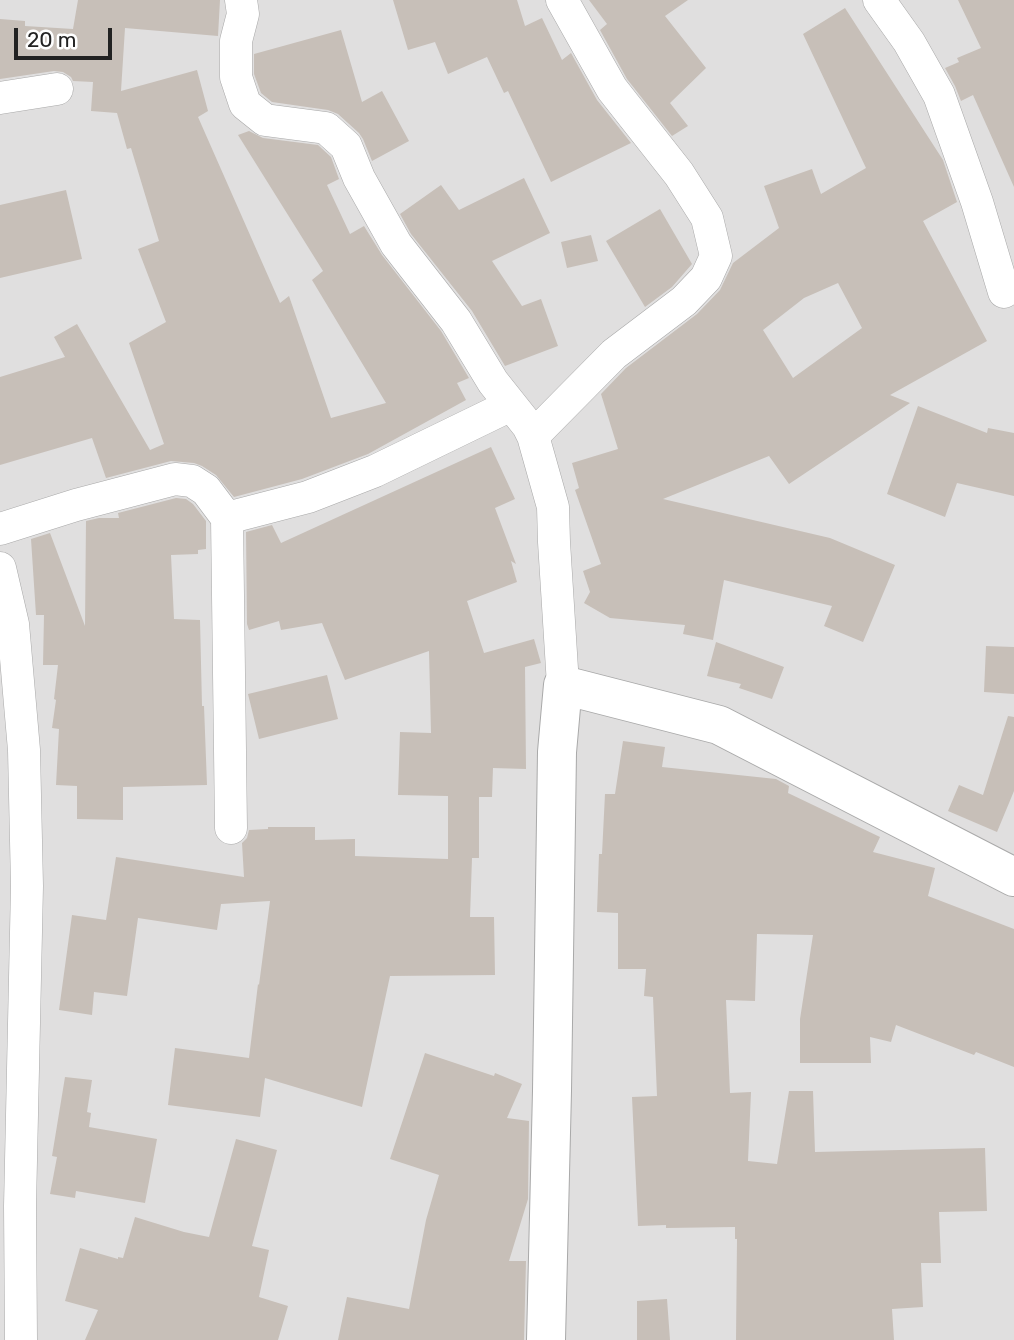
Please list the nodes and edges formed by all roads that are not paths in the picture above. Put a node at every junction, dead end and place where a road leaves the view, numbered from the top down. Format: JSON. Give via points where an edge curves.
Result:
{"nodes":[{"id":1,"x":241,"y":0,"type":"edge"},
{"id":2,"x":562,"y":0,"type":"edge"},
{"id":3,"x":880,"y":0,"type":"edge"},
{"id":4,"x":57,"y":89,"type":"dead end"},
{"id":5,"x":0,"y":98,"type":"edge"},
{"id":6,"x":1004,"y":292,"type":"dead end"},
{"id":7,"x":512,"y":405,"type":"junction"},
{"id":8,"x":533,"y":436,"type":"junction"},
{"id":9,"x":227,"y":518,"type":"junction"},
{"id":10,"x":0,"y":529,"type":"edge"},
{"id":11,"x":0,"y":568,"type":"edge"},
{"id":12,"x":564,"y":685,"type":"junction"},
{"id":13,"x":231,"y":828,"type":"dead end"},
{"id":14,"x":1014,"y":877,"type":"edge"},
{"id":15,"x":21,"y":1340,"type":"edge"},
{"id":16,"x":546,"y":1340,"type":"edge"}],
"edges":[{"from":1,"to":7,"type":"street","via":[[236,77],[245,104],[265,120],[326,128],[346,146],[396,244],[456,321]]},
{"from":2,"to":8,"type":"street","via":[[612,89],[679,174],[707,218],[716,256],[706,278],[684,300],[614,354]]},
{"from":3,"to":6,"type":"street","via":[[939,95]]},
{"from":4,"to":5,"type":"street"},
{"from":7,"to":8,"type":"street"},
{"from":7,"to":9,"type":"street","via":[[320,493]]},
{"from":8,"to":12,"type":"street","via":[[554,507]]},
{"from":9,"to":10,"type":"street","via":[[206,490],[192,481],[175,479]]},
{"from":9,"to":13,"type":"street"},
{"from":11,"to":15,"type":"street","via":[[13,624],[24,750],[27,886]]},
{"from":12,"to":14,"type":"street","via":[[719,725]]},
{"from":12,"to":16,"type":"street","via":[[557,752]]}]}
